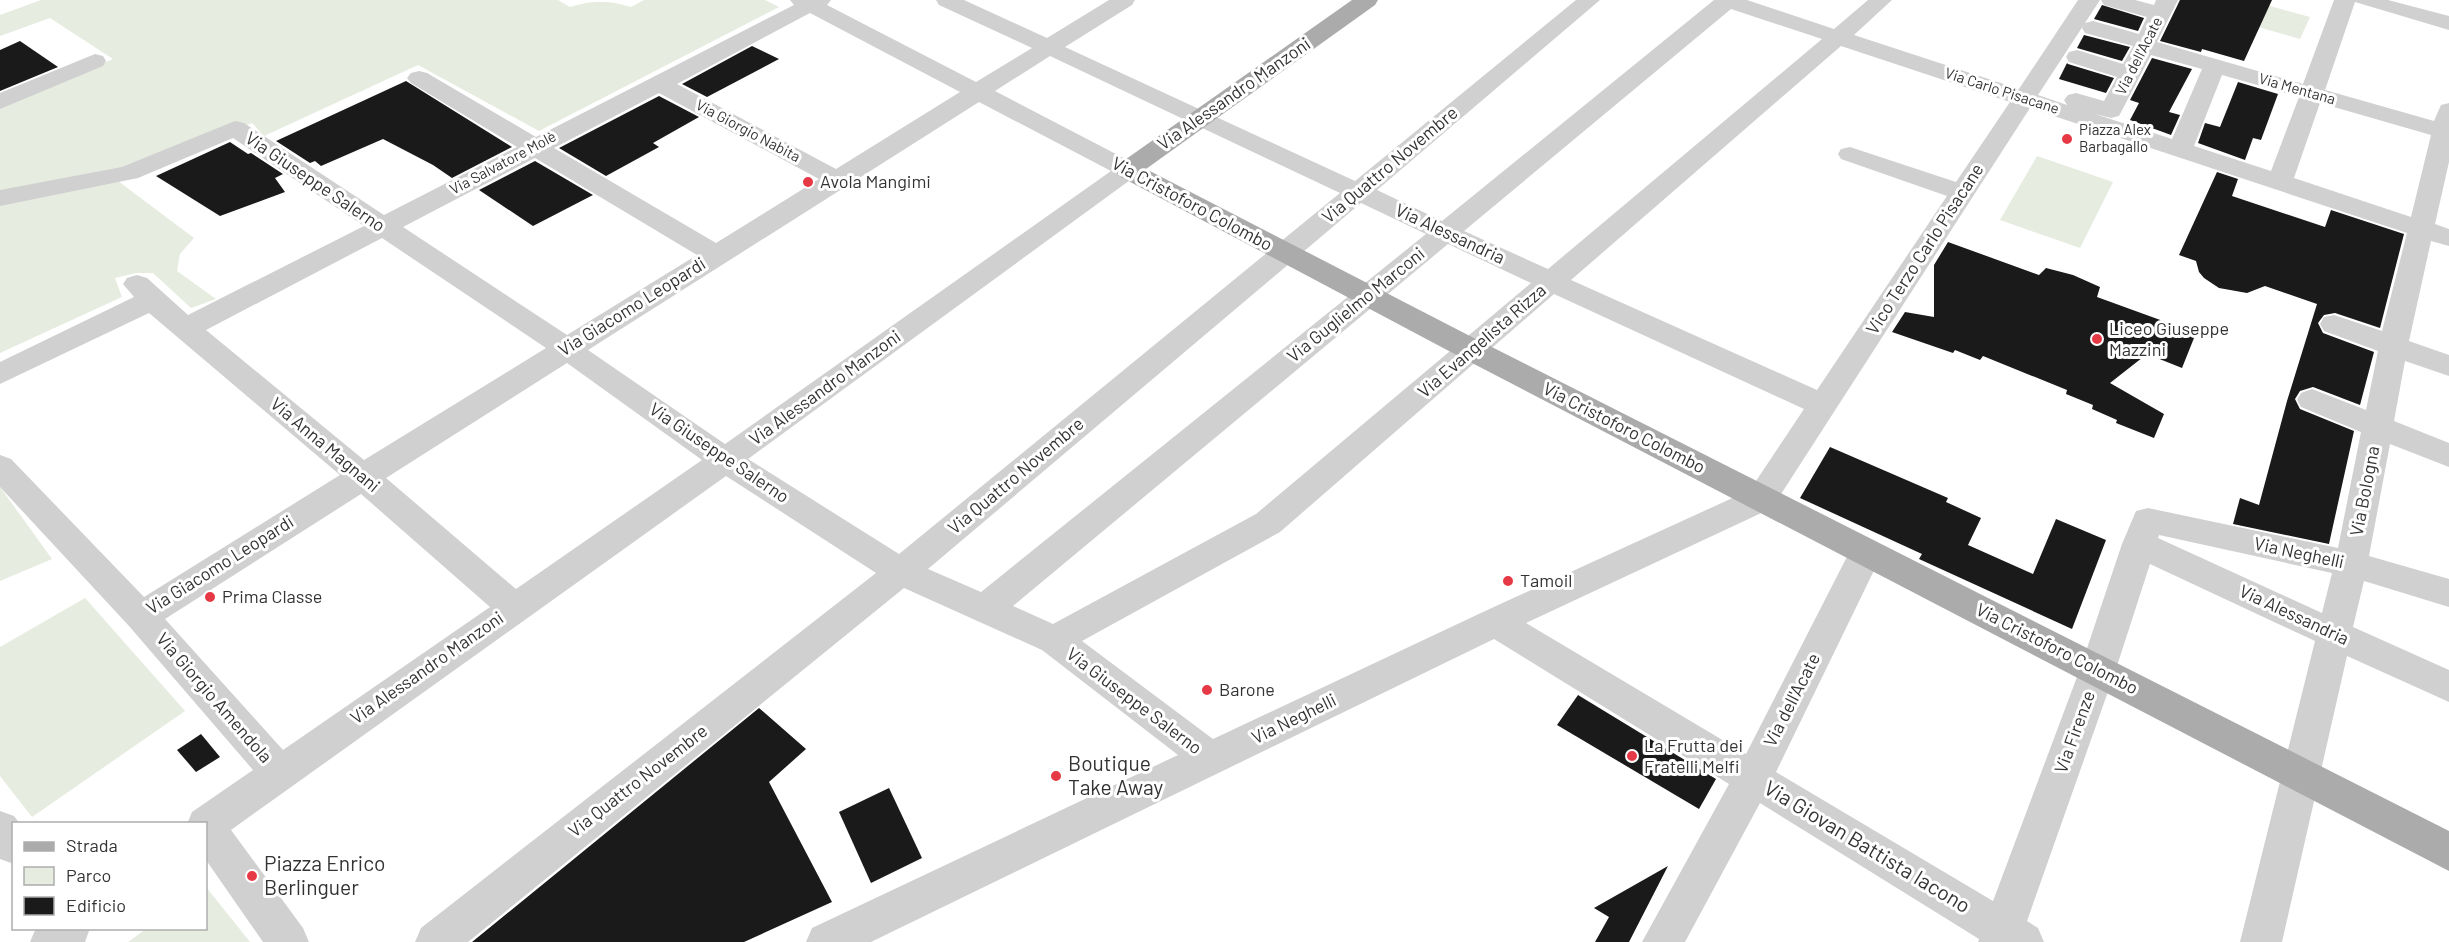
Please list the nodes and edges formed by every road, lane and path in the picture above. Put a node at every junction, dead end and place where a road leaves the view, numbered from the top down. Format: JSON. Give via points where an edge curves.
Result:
{"nodes":[{"id":1,"x":947,"y":0,"type":"edge"},
{"id":2,"x":1124,"y":0,"type":"edge"},
{"id":3,"x":1367,"y":0,"type":"edge"},
{"id":4,"x":1589,"y":0,"type":"edge"},
{"id":5,"x":1727,"y":0,"type":"edge"},
{"id":6,"x":1881,"y":0,"type":"edge"},
{"id":7,"x":2089,"y":0,"type":"edge"},
{"id":8,"x":2112,"y":0,"type":"edge"},
{"id":9,"x":2351,"y":1,"type":"edge"},
{"id":10,"x":810,"y":2,"type":"edge"},
{"id":11,"x":2163,"y":7,"type":"edge"},
{"id":12,"x":2449,"y":23,"type":"edge"},
{"id":13,"x":2093,"y":28,"type":"dead end"},
{"id":14,"x":1839,"y":37,"type":"junction"},
{"id":15,"x":2146,"y":44,"type":"junction"},
{"id":16,"x":1050,"y":48,"type":"junction"},
{"id":17,"x":2076,"y":57,"type":"dead end"},
{"id":18,"x":95,"y":61,"type":"dead end"},
{"id":19,"x":2215,"y":65,"type":"junction"},
{"id":20,"x":2131,"y":74,"type":"junction"},
{"id":21,"x":419,"y":78,"type":"dead end"},
{"id":22,"x":658,"y":83,"type":"junction"},
{"id":23,"x":979,"y":91,"type":"junction"},
{"id":24,"x":2311,"y":93,"type":"junction"},
{"id":25,"x":2058,"y":94,"type":"dead end"},
{"id":26,"x":2025,"y":98,"type":"junction"},
{"id":27,"x":0,"y":102,"type":"edge"},
{"id":28,"x":1201,"y":118,"type":"junction"},
{"id":29,"x":2448,"y":125,"type":"edge"},
{"id":30,"x":535,"y":147,"type":"junction"},
{"id":31,"x":2180,"y":149,"type":"junction"},
{"id":32,"x":1850,"y":154,"type":"dead end"},
{"id":33,"x":1128,"y":170,"type":"junction"},
{"id":34,"x":837,"y":179,"type":"junction"},
{"id":35,"x":2280,"y":182,"type":"junction"},
{"id":36,"x":1357,"y":191,"type":"junction"},
{"id":37,"x":1963,"y":193,"type":"junction"},
{"id":38,"x":0,"y":198,"type":"edge"},
{"id":39,"x":381,"y":227,"type":"junction"},
{"id":40,"x":1444,"y":232,"type":"junction"},
{"id":41,"x":2436,"y":233,"type":"edge"},
{"id":42,"x":1284,"y":253,"type":"junction"},
{"id":43,"x":716,"y":254,"type":"junction"},
{"id":44,"x":1552,"y":282,"type":"junction"},
{"id":45,"x":1368,"y":295,"type":"junction"},
{"id":46,"x":2334,"y":324,"type":"dead end"},
{"id":47,"x":187,"y":328,"type":"junction"},
{"id":48,"x":2393,"y":346,"type":"junction"},
{"id":49,"x":566,"y":348,"type":"junction"},
{"id":50,"x":1473,"y":350,"type":"junction"},
{"id":51,"x":2449,"y":366,"type":"edge"},
{"id":52,"x":0,"y":374,"type":"edge"},
{"id":53,"x":2312,"y":400,"type":"dead end"},
{"id":54,"x":1823,"y":405,"type":"junction"},
{"id":55,"x":2378,"y":426,"type":"junction"},
{"id":56,"x":2449,"y":456,"type":"edge"},
{"id":57,"x":725,"y":460,"type":"junction"},
{"id":58,"x":0,"y":467,"type":"edge"},
{"id":59,"x":363,"y":476,"type":"junction"},
{"id":60,"x":1761,"y":499,"type":"junction"},
{"id":61,"x":2143,"y":532,"type":"junction"},
{"id":62,"x":1866,"y":552,"type":"junction"},
{"id":63,"x":2350,"y":564,"type":"junction"},
{"id":64,"x":901,"y":572,"type":"junction"},
{"id":65,"x":2449,"y":592,"type":"edge"},
{"id":66,"x":513,"y":607,"type":"junction"},
{"id":67,"x":984,"y":610,"type":"junction"},
{"id":68,"x":141,"y":616,"type":"junction"},
{"id":69,"x":1496,"y":622,"type":"junction"},
{"id":70,"x":2334,"y":633,"type":"junction"},
{"id":71,"x":1054,"y":640,"type":"junction"},
{"id":72,"x":2098,"y":669,"type":"junction"},
{"id":73,"x":2449,"y":687,"type":"edge"},
{"id":74,"x":1210,"y":759,"type":"junction"},
{"id":75,"x":279,"y":772,"type":"junction"},
{"id":76,"x":2302,"y":774,"type":"junction"},
{"id":77,"x":1753,"y":778,"type":"junction"},
{"id":78,"x":207,"y":826,"type":"edge"},
{"id":79,"x":207,"y":828,"type":"edge"},
{"id":80,"x":0,"y":829,"type":"edge"},
{"id":81,"x":12,"y":844,"type":"edge"},
{"id":82,"x":2449,"y":852,"type":"edge"},
{"id":83,"x":67,"y":930,"type":"edge"},
{"id":84,"x":2008,"y":938,"type":"edge"},
{"id":85,"x":51,"y":942,"type":"edge"},
{"id":86,"x":288,"y":942,"type":"edge"},
{"id":87,"x":436,"y":942,"type":"edge"},
{"id":88,"x":827,"y":942,"type":"edge"},
{"id":89,"x":1663,"y":942,"type":"edge"},
{"id":90,"x":2261,"y":942,"type":"edge"}],
"edges":[{"from":1,"to":16,"type":"street","name":"Via Alessandria"},
{"from":2,"to":16,"type":"street","name":"Via Giacomo Leopardi"},
{"from":3,"to":28,"type":"main road","name":"Via Alessandro Manzoni"},
{"from":4,"to":36,"type":"street","name":"Via Quattro Novembre"},
{"from":5,"to":14,"type":"street","name":"Via Carlo Pisacane"},
{"from":5,"to":40,"type":"street","name":"Via Guglielmo Marconi"},
{"from":6,"to":14,"type":"street","name":"Via Evangelista Rizza"},
{"from":7,"to":26,"type":"street","name":"Vico Terzo Carlo Pisacane"},
{"from":8,"to":11,"type":"street"},
{"from":9,"to":12,"type":"street"},
{"from":9,"to":24,"type":"street"},
{"from":10,"to":22,"type":"street","name":"Via Salvatore Molè"},
{"from":10,"to":23,"type":"street","name":"Via Cristoforo Colombo"},
{"from":11,"to":15,"type":"street","name":"Via dell'Acate"},
{"from":13,"to":15,"type":"street","name":"Via Mentana"},
{"from":14,"to":26,"type":"street","name":"Via Carlo Pisacane"},
{"from":14,"to":44,"type":"street","name":"Via Evangelista Rizza"},
{"from":15,"to":19,"type":"street","name":"Via Mentana"},
{"from":15,"to":20,"type":"street","name":"Via dell'Acate"},
{"from":16,"to":23,"type":"street","name":"Via Giacomo Leopardi"},
{"from":16,"to":28,"type":"street","name":"Via Alessandria"},
{"from":17,"to":20,"type":"street"},
{"from":18,"to":27,"type":"street"},
{"from":19,"to":24,"type":"street","name":"Via Mentana"},
{"from":19,"to":31,"type":"street"},
{"from":20,"to":25,"type":"street","name":"Via dell'Acate","via":[[2111,111]]},
{"from":21,"to":30,"type":"street"},
{"from":22,"to":30,"type":"street","name":"Via Salvatore Molè"},
{"from":22,"to":34,"type":"street","name":"Via Giorgio Nabita"},
{"from":23,"to":33,"type":"street","name":"Via Cristoforo Colombo"},
{"from":23,"to":34,"type":"street","name":"Via Giacomo Leopardi"},
{"from":24,"to":29,"type":"street","name":"Via Mentana"},
{"from":24,"to":35,"type":"street"},
{"from":26,"to":31,"type":"street","name":"Via Carlo Pisacane"},
{"from":26,"to":37,"type":"street","name":"Vico Terzo Carlo Pisacane"},
{"from":28,"to":33,"type":"main road","name":"Via Alessandro Manzoni"},
{"from":28,"to":36,"type":"street","name":"Via Alessandria"},
{"from":29,"to":41,"type":"street","name":"Via Bologna"},
{"from":30,"to":39,"type":"street","name":"Via Salvatore Molè"},
{"from":30,"to":43,"type":"street"},
{"from":31,"to":35,"type":"street","name":"Via Carlo Pisacane"},
{"from":32,"to":37,"type":"street"},
{"from":33,"to":42,"type":"main road","name":"Via Cristoforo Colombo"},
{"from":33,"to":57,"type":"street","name":"Via Alessandro Manzoni"},
{"from":34,"to":43,"type":"street","name":"Via Giacomo Leopardi"},
{"from":35,"to":41,"type":"street","name":"Via Carlo Pisacane"},
{"from":36,"to":40,"type":"street","name":"Via Alessandria"},
{"from":36,"to":42,"type":"street","name":"Via Quattro Novembre"},
{"from":37,"to":54,"type":"street","name":"Vico Terzo Carlo Pisacane"},
{"from":38,"to":39,"type":"street","name":"Via Giuseppe Salerno","via":[[129,173],[235,128]]},
{"from":39,"to":47,"type":"street","name":"Via Salvatore Molè"},
{"from":39,"to":49,"type":"street","name":"Via Giuseppe Salerno"},
{"from":40,"to":44,"type":"street","name":"Via Alessandria"},
{"from":40,"to":45,"type":"street","name":"Via Guglielmo Marconi"},
{"from":41,"to":48,"type":"street","name":"Via Bologna"},
{"from":42,"to":45,"type":"main road","name":"Via Cristoforo Colombo"},
{"from":42,"to":64,"type":"street","name":"Via Quattro Novembre"},
{"from":43,"to":49,"type":"street","name":"Via Giacomo Leopardi"},
{"from":44,"to":50,"type":"street","name":"Via Evangelista Rizza"},
{"from":44,"to":54,"type":"street","name":"Via Alessandria"},
{"from":45,"to":50,"type":"main road","name":"Via Cristoforo Colombo"},
{"from":45,"to":67,"type":"street","name":"Via Guglielmo Marconi"},
{"from":46,"to":48,"type":"street"},
{"from":47,"to":52,"type":"street","name":"Via Anna Magnani","via":[[144,292]]},
{"from":47,"to":59,"type":"street","name":"Via Anna Magnani"},
{"from":48,"to":51,"type":"street"},
{"from":48,"to":55,"type":"street","name":"Via Bologna"},
{"from":49,"to":57,"type":"street","name":"Via Giuseppe Salerno"},
{"from":49,"to":59,"type":"street","name":"Via Giacomo Leopardi"},
{"from":50,"to":60,"type":"main road","name":"Via Cristoforo Colombo"},
{"from":50,"to":71,"type":"street","name":"Via Evangelista Rizza","via":[[1268,523]]},
{"from":53,"to":55,"type":"street"},
{"from":54,"to":60,"type":"street","name":"Vico Terzo Carlo Pisacane"},
{"from":55,"to":56,"type":"street"},
{"from":55,"to":63,"type":"street","name":"Via Bologna"},
{"from":57,"to":64,"type":"street","name":"Via Giuseppe Salerno"},
{"from":57,"to":66,"type":"street","name":"Via Alessandro Manzoni"},
{"from":58,"to":68,"type":"street","name":"Via Giorgio Amendola"},
{"from":59,"to":66,"type":"street","name":"Via Anna Magnani"},
{"from":59,"to":68,"type":"street","name":"Via Giacomo Leopardi"},
{"from":60,"to":62,"type":"main road","name":"Via Cristoforo Colombo"},
{"from":60,"to":69,"type":"street","name":"Via Neghelli"},
{"from":61,"to":63,"type":"street","name":"Via Neghelli"},
{"from":61,"to":70,"type":"street","name":"Via Alessandria"},
{"from":61,"to":72,"type":"street","name":"Via Firenze"},
{"from":62,"to":72,"type":"main road","name":"Via Cristoforo Colombo"},
{"from":62,"to":77,"type":"street","name":"Via dell'Acate"},
{"from":63,"to":65,"type":"street","name":"Via Neghelli"},
{"from":63,"to":70,"type":"street","name":"Via Bologna"},
{"from":64,"to":67,"type":"street","name":"Via Giuseppe Salerno"},
{"from":64,"to":87,"type":"street","name":"Via Quattro Novembre"},
{"from":66,"to":75,"type":"street","name":"Via Alessandro Manzoni"},
{"from":67,"to":71,"type":"street","name":"Via Giuseppe Salerno"},
{"from":68,"to":75,"type":"street","name":"Via Giorgio Amendola"},
{"from":69,"to":74,"type":"street","name":"Via Neghelli"},
{"from":69,"to":77,"type":"street","name":"Via Giovan Battista Iacono"},
{"from":70,"to":73,"type":"street","name":"Via Alessandria"},
{"from":70,"to":76,"type":"street","name":"Via Bologna"},
{"from":71,"to":74,"type":"street","name":"Via Giuseppe Salerno"},
{"from":72,"to":76,"type":"main road","name":"Via Cristoforo Colombo"},
{"from":72,"to":84,"type":"street","name":"Via Firenze"},
{"from":74,"to":88,"type":"street","name":"Via Neghelli"},
{"from":75,"to":78,"type":"street","name":"Via Alessandro Manzoni"},
{"from":76,"to":82,"type":"main road","name":"Via Cristoforo Colombo"},
{"from":76,"to":90,"type":"street","name":"Via Bologna"},
{"from":77,"to":84,"type":"street","name":"Via Giovan Battista Iacono"},
{"from":77,"to":89,"type":"street","name":"Via dell'Acate"},
{"from":79,"to":86,"type":"street"},
{"from":80,"to":81,"type":"street"},
{"from":83,"to":85,"type":"street"}]}
